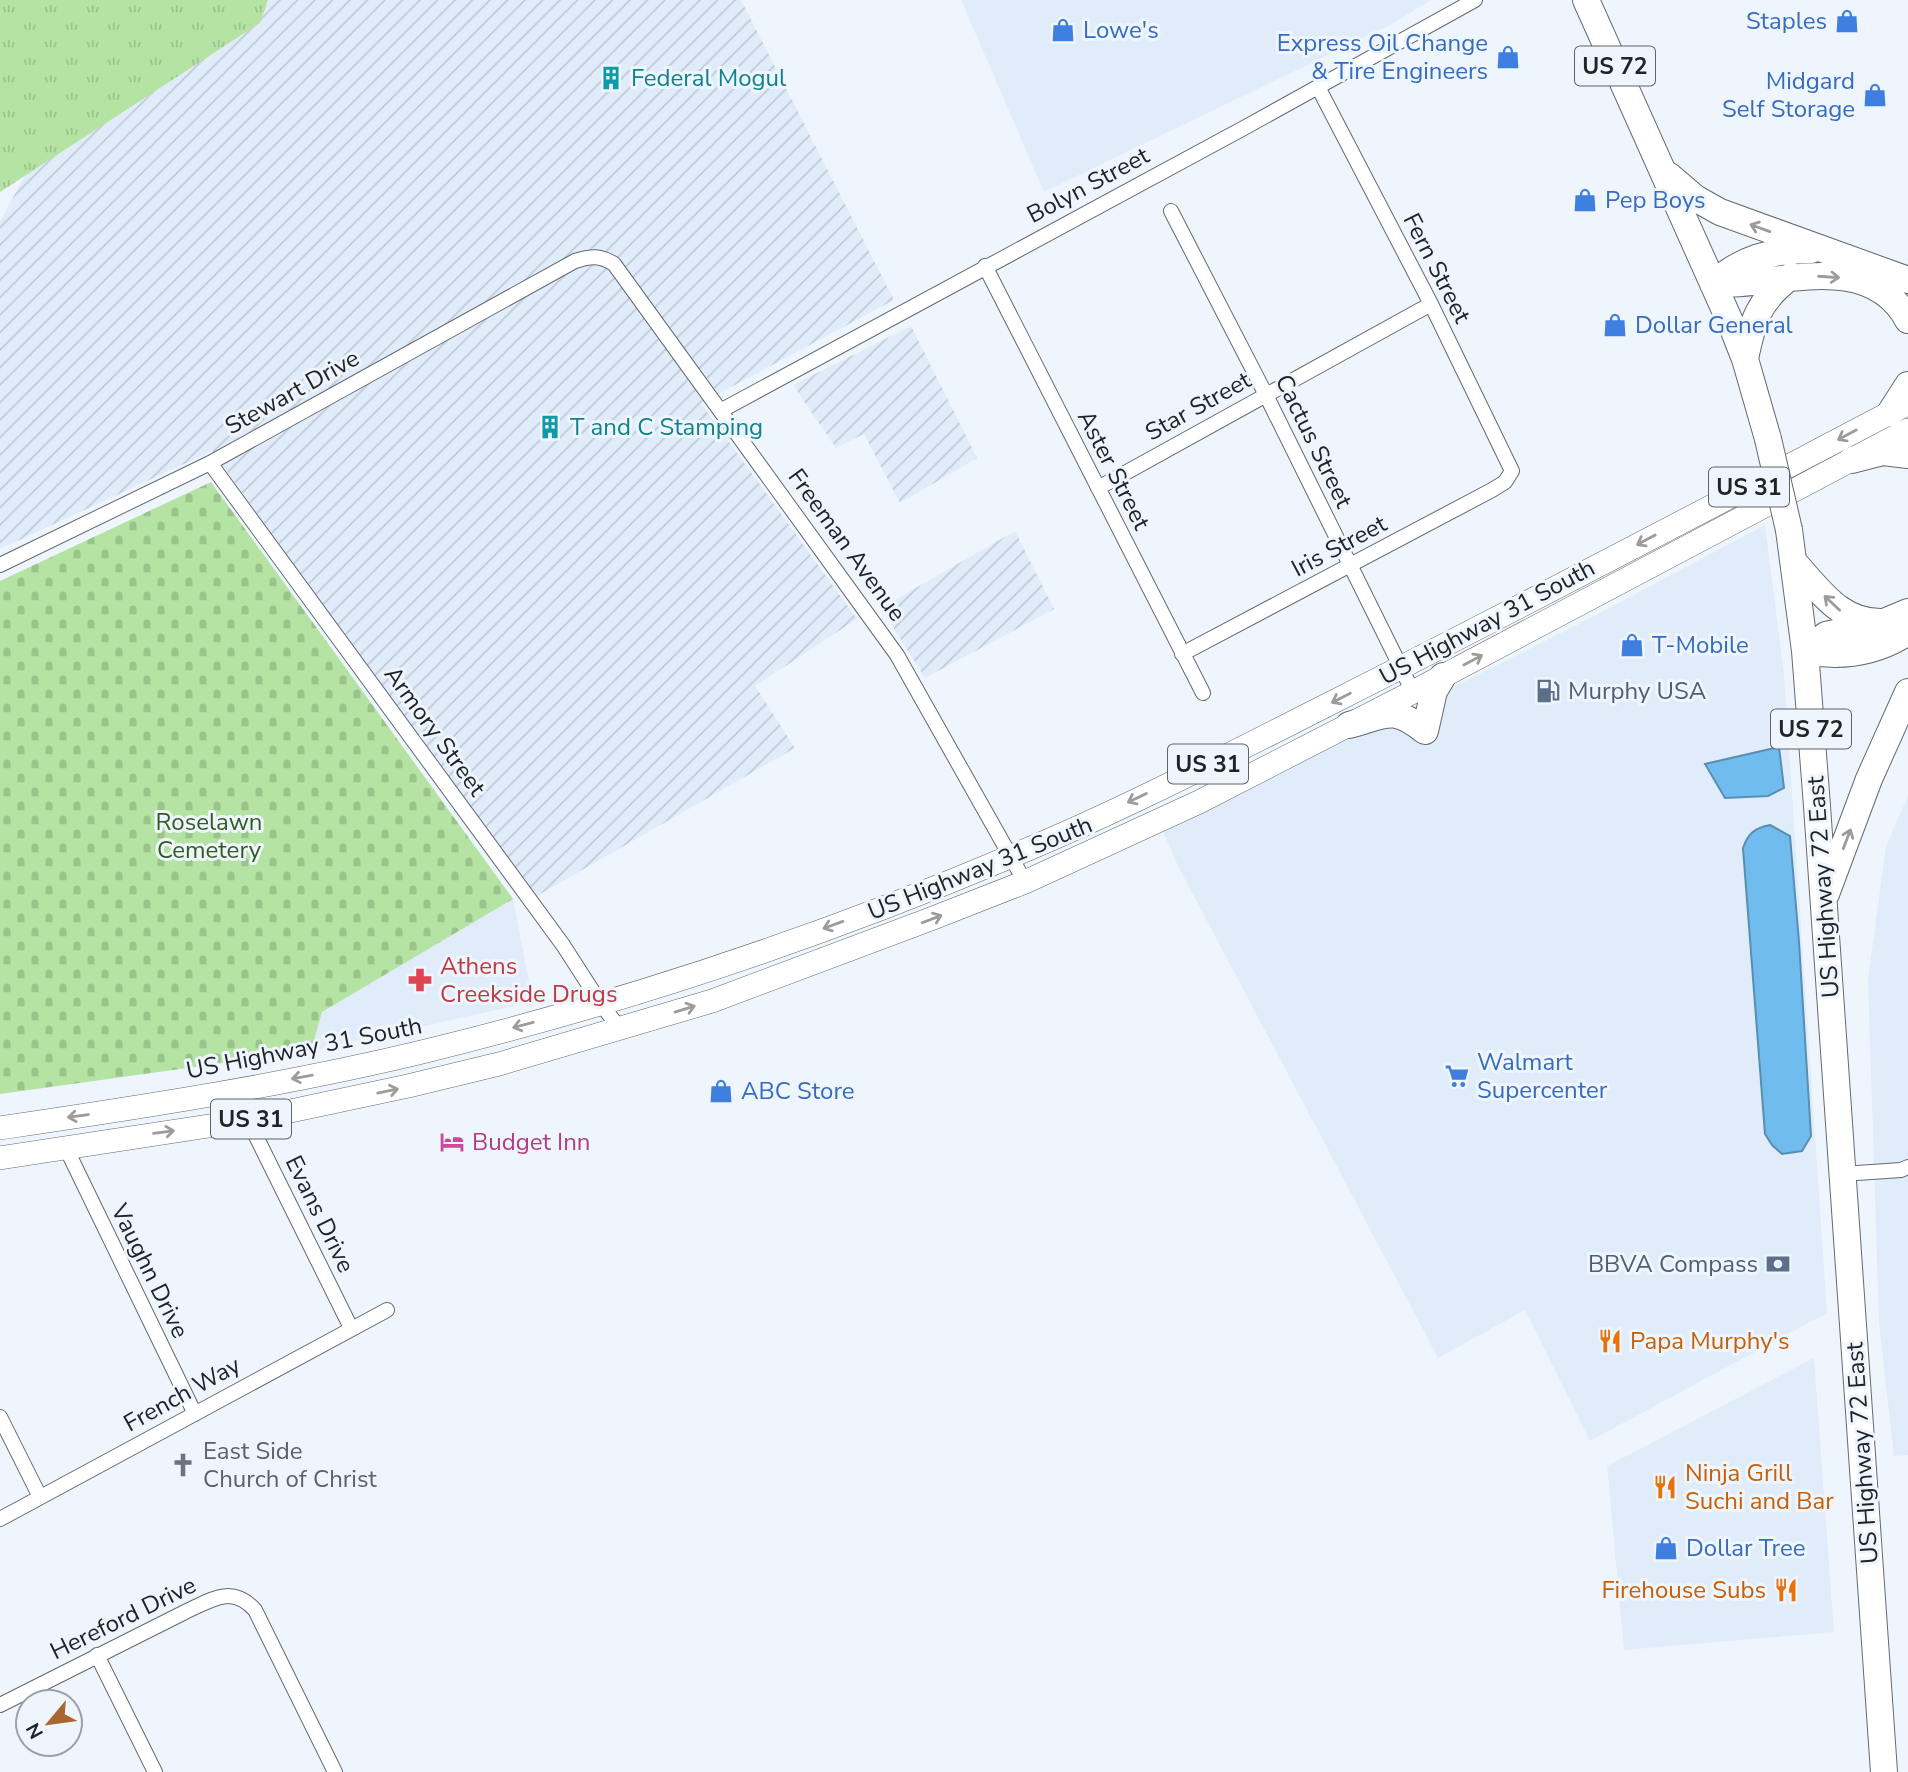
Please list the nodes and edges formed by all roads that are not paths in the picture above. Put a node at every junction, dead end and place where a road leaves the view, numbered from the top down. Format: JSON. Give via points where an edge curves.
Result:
{"nodes":[{"id":1,"x":1475,"y":0,"type":"edge"},
{"id":2,"x":1586,"y":0,"type":"edge"},
{"id":3,"x":1318,"y":87,"type":"junction"},
{"id":4,"x":1662,"y":170,"type":"junction"},
{"id":5,"x":1171,"y":211,"type":"dead end"},
{"id":6,"x":1824,"y":251,"type":"junction"},
{"id":7,"x":602,"y":257,"type":"joint"},
{"id":8,"x":985,"y":266,"type":"junction"},
{"id":9,"x":1791,"y":276,"type":"junction"},
{"id":10,"x":1908,"y":280,"type":"edge"},
{"id":11,"x":1713,"y":284,"type":"junction"},
{"id":12,"x":1430,"y":304,"type":"junction"},
{"id":13,"x":1908,"y":320,"type":"edge"},
{"id":14,"x":1745,"y":359,"type":"junction"},
{"id":15,"x":1908,"y":385,"type":"edge"},
{"id":16,"x":1266,"y":395,"type":"junction"},
{"id":17,"x":722,"y":410,"type":"junction"},
{"id":18,"x":1902,"y":415,"type":"edge"},
{"id":19,"x":1908,"y":455,"type":"edge"},
{"id":20,"x":1852,"y":460,"type":"junction"},
{"id":21,"x":210,"y":463,"type":"junction"},
{"id":22,"x":1512,"y":471,"type":"joint"},
{"id":23,"x":1098,"y":488,"type":"junction"},
{"id":24,"x":1793,"y":561,"type":"junction"},
{"id":25,"x":0,"y":565,"type":"edge"},
{"id":26,"x":1350,"y":565,"type":"junction"},
{"id":27,"x":1900,"y":622,"type":"edge"},
{"id":28,"x":1805,"y":651,"type":"junction"},
{"id":29,"x":1182,"y":654,"type":"junction"},
{"id":30,"x":1402,"y":667,"type":"junction"},
{"id":31,"x":1443,"y":676,"type":"junction"},
{"id":32,"x":1413,"y":692,"type":"junction"},
{"id":33,"x":1908,"y":692,"type":"edge"},
{"id":34,"x":1203,"y":693,"type":"dead end"},
{"id":35,"x":1349,"y":725,"type":"junction"},
{"id":36,"x":1011,"y":857,"type":"junction"},
{"id":37,"x":1025,"y":881,"type":"junction"},
{"id":38,"x":1823,"y":902,"type":"junction"},
{"id":39,"x":601,"y":1004,"type":"junction"},
{"id":40,"x":620,"y":1029,"type":"junction"},
{"id":41,"x":248,"y":1120,"type":"junction"},
{"id":42,"x":0,"y":1128,"type":"edge"},
{"id":43,"x":66,"y":1148,"type":"junction"},
{"id":44,"x":0,"y":1158,"type":"edge"},
{"id":45,"x":1908,"y":1167,"type":"edge"},
{"id":46,"x":1842,"y":1174,"type":"junction"},
{"id":47,"x":387,"y":1310,"type":"dead end"},
{"id":48,"x":351,"y":1328,"type":"junction"},
{"id":49,"x":195,"y":1414,"type":"junction"},
{"id":50,"x":0,"y":1417,"type":"edge"},
{"id":51,"x":40,"y":1497,"type":"junction"},
{"id":52,"x":0,"y":1519,"type":"edge"},
{"id":53,"x":97,"y":1655,"type":"junction"},
{"id":54,"x":0,"y":1705,"type":"edge"},
{"id":55,"x":155,"y":1772,"type":"edge"},
{"id":56,"x":335,"y":1772,"type":"edge"},
{"id":57,"x":1884,"y":1772,"type":"edge"}],
"edges":[{"from":1,"to":3,"type":"street","name":"Bolyn Street"},
{"from":2,"to":4,"type":"highway","name":"US Highway 72 East","number":"US 72"},
{"from":3,"to":8,"type":"street","name":"Bolyn Street"},
{"from":3,"to":12,"type":"street","name":"Fern Street"},
{"from":6,"to":4,"type":"highway","one_way":true,"via":[[1713,209]]},
{"from":4,"to":11,"type":"highway","name":"US Highway 72 East","number":"US 72"},
{"from":5,"to":16,"type":"street","name":"Cactus Street"},
{"from":6,"to":10,"type":"highway"},
{"from":6,"to":11,"type":"highway","via":[[1795,250],[1755,258],[1730,268]]},
{"from":7,"to":17,"type":"street","name":"Freeman Avenue","via":[[614,264]]},
{"from":7,"to":21,"type":"street","name":"Stewart Drive","via":[[575,261]]},
{"from":8,"to":17,"type":"street","name":"Bolyn Street"},
{"from":8,"to":23,"type":"street","name":"Aster Street"},
{"from":9,"to":11,"type":"highway","via":[[1738,285]]},
{"from":9,"to":13,"type":"highway","one_way":true,"via":[[1865,283],[1892,299]]},
{"from":9,"to":14,"type":"highway","via":[[1760,308]]},
{"from":11,"to":14,"type":"highway","name":"US Highway 72 East","number":"US 72"},
{"from":12,"to":16,"type":"street","name":"Star Street"},
{"from":12,"to":22,"type":"street","name":"Fern Street"},
{"from":14,"to":24,"type":"highway","name":"US Highway 72 East","number":"US 72","bridge":true,"via":[[1768,439]]},
{"from":15,"to":18,"type":"highway"},
{"from":16,"to":23,"type":"street","name":"Star Street"},
{"from":16,"to":26,"type":"street","name":"Cactus Street"},
{"from":17,"to":36,"type":"street","name":"Freeman Avenue","via":[[897,655]]},
{"from":18,"to":20,"type":"main road","name":"US Highway 31 South","number":"US 31"},
{"from":18,"to":30,"type":"main road","name":"US Highway 31 South","number":"US 31","one_way":true},
{"from":19,"to":20,"type":"highway","via":[[1883,452]]},
{"from":31,"to":20,"type":"main road","name":"US Highway 31 South","number":"US 31","one_way":true},
{"from":21,"to":25,"type":"street","name":"Stewart Drive"},
{"from":21,"to":39,"type":"street","name":"Armory Street","via":[[563,945]]},
{"from":22,"to":26,"type":"street","name":"Iris Street","via":[[1492,490]]},
{"from":23,"to":29,"type":"street","name":"Aster Street"},
{"from":27,"to":24,"type":"highway","one_way":true,"via":[[1855,619],[1837,609]]},
{"from":24,"to":28,"type":"highway","name":"US Highway 72 East","number":"US 72"},
{"from":26,"to":29,"type":"street","name":"Iris Street"},
{"from":26,"to":30,"type":"street","name":"Cactus Street"},
{"from":27,"to":28,"type":"highway","via":[[1882,646],[1856,653]]},
{"from":28,"to":38,"type":"highway","name":"US Highway 72 East","number":"US 72"},
{"from":29,"to":34,"type":"street","name":"Aster Street"},
{"from":30,"to":32,"type":"street","name":"Cactus Street"},
{"from":30,"to":36,"type":"main road","name":"US Highway 31 South","number":"US 31","one_way":true},
{"from":31,"to":32,"type":"main road","name":"US Highway 31 South","number":"US 31"},
{"from":31,"to":35,"type":"highway","via":[[1434,691],[1424,731],[1400,714]]},
{"from":32,"to":35,"type":"main road","name":"US Highway 31 South","number":"US 31"},
{"from":38,"to":33,"type":"highway","one_way":true,"via":[[1869,779]]},
{"from":35,"to":37,"type":"main road","name":"US Highway 31 South","number":"US 31","via":[[1199,802]]},
{"from":36,"to":37,"type":"street","name":"Freeman Avenue"},
{"from":36,"to":39,"type":"main road","name":"US Highway 31 South","number":"US 31","one_way":true,"via":[[852,919]]},
{"from":40,"to":37,"type":"main road","name":"US Highway 31 South","number":"US 31","one_way":true,"via":[[712,1001]]},
{"from":38,"to":46,"type":"highway","name":"US Highway 72 East","number":"US 72"},
{"from":39,"to":40,"type":"street","name":"Armory Street"},
{"from":39,"to":42,"type":"main road","name":"US Highway 31 South","number":"US 31","one_way":true,"via":[[428,1051],[321,1074]]},
{"from":41,"to":40,"type":"main road","name":"US Highway 31 South","number":"US 31","one_way":true,"via":[[421,1083]]},
{"from":43,"to":41,"type":"main road","name":"US Highway 31 South","number":"US 31","one_way":true},
{"from":41,"to":48,"type":"street","name":"Evans Drive"},
{"from":43,"to":44,"type":"main road","name":"US Highway 31 South","number":"US 31"},
{"from":43,"to":49,"type":"street","name":"Vaughn Drive"},
{"from":45,"to":46,"type":"street"},
{"from":46,"to":57,"type":"highway","name":"US Highway 72 East","number":"US 72"},
{"from":47,"to":48,"type":"street","name":"French Way"},
{"from":48,"to":49,"type":"street","name":"French Way"},
{"from":49,"to":51,"type":"street","name":"French Way"},
{"from":50,"to":51,"type":"street"},
{"from":51,"to":52,"type":"street","name":"French Way"},
{"from":53,"to":54,"type":"street","name":"Hereford Drive"},
{"from":53,"to":55,"type":"street"},
{"from":53,"to":56,"type":"street","name":"Hereford Drive","via":[[216,1598],[232,1595],[246,1600]]}]}
